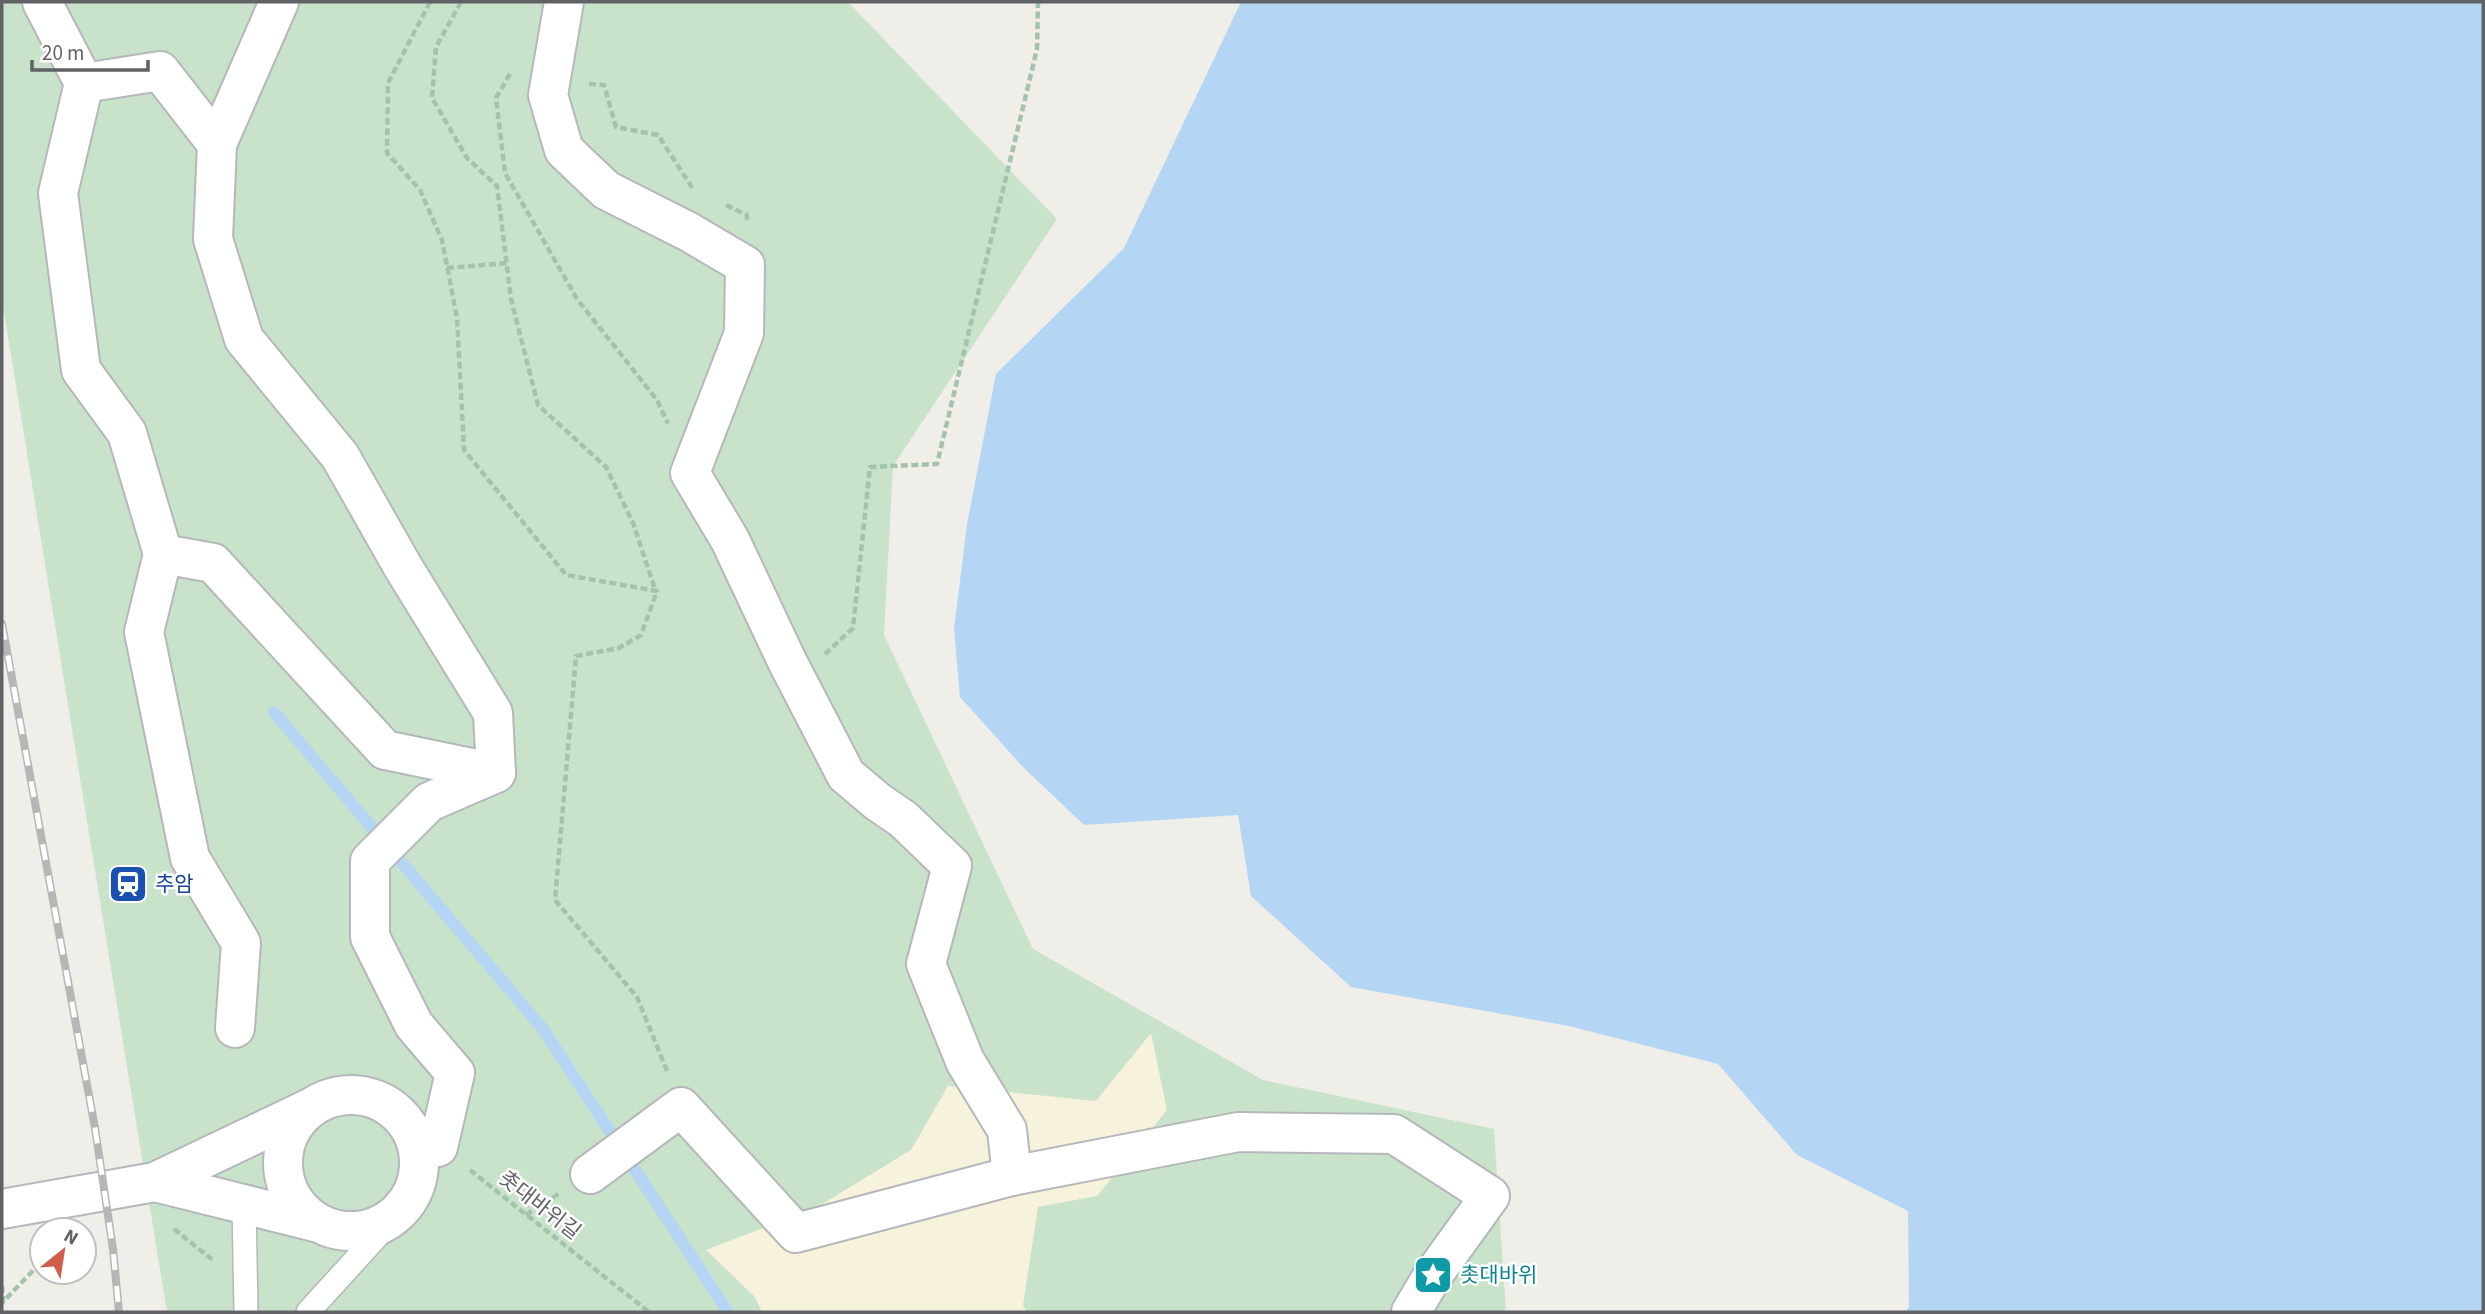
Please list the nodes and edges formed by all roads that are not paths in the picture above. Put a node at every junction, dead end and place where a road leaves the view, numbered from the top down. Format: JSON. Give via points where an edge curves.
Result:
{"nodes":[{"id":1,"x":42,"y":2,"type":"edge"},
{"id":2,"x":279,"y":2,"type":"edge"},
{"id":3,"x":564,"y":2,"type":"edge"},
{"id":4,"x":83,"y":83,"type":"junction"},
{"id":5,"x":217,"y":144,"type":"junction"},
{"id":6,"x":163,"y":554,"type":"junction"},
{"id":7,"x":496,"y":773,"type":"junction"},
{"id":8,"x":235,"y":1028,"type":"dead end"},
{"id":9,"x":310,"y":1108,"type":"junction"},
{"id":10,"x":438,"y":1147,"type":"road end"},
{"id":11,"x":590,"y":1174,"type":"dead end"},
{"id":12,"x":1012,"y":1176,"type":"junction"},
{"id":13,"x":155,"y":1182,"type":"junction"},
{"id":14,"x":244,"y":1204,"type":"junction"},
{"id":15,"x":2,"y":1209,"type":"edge"},
{"id":16,"x":400,"y":1211,"type":"junction"},
{"id":17,"x":315,"y":1222,"type":"junction"},
{"id":18,"x":246,"y":1312,"type":"edge"},
{"id":19,"x":308,"y":1312,"type":"edge"},
{"id":20,"x":1411,"y":1312,"type":"edge"}],
"edges":[{"from":1,"to":4,"type":"street"},
{"from":2,"to":5,"type":"street"},
{"from":3,"to":12,"type":"street","via":[[548,94],[564,150],[606,190],[745,265],[744,333],[690,472],[730,540],[846,775],[903,819],[952,866],[926,964],[965,1061],[1007,1130]]},
{"from":4,"to":5,"type":"street","via":[[160,71]]},
{"from":4,"to":6,"type":"street","via":[[58,194],[81,370],[127,433]]},
{"from":5,"to":7,"type":"street","via":[[214,239],[244,339],[340,456],[493,713]]},
{"from":6,"to":7,"type":"street","via":[[213,564],[385,750]]},
{"from":6,"to":8,"type":"street","via":[[144,632],[190,858],[241,943]]},
{"from":7,"to":10,"type":"street","via":[[429,802],[370,861],[370,937],[414,1025],[455,1073]]},
{"from":9,"to":13,"type":"street"},
{"from":9,"to":16,"type":"street","via":[[330,1098],[374,1099],[394,1110],[409,1127],[418,1148],[419,1171],[413,1193]]},
{"from":9,"to":17,"type":"street","via":[[285,1144],[283,1166],[288,1188]]},
{"from":11,"to":12,"type":"street","via":[[681,1107],[796,1233]]},
{"from":12,"to":20,"type":"street","via":[[1238,1132],[1394,1134],[1490,1196]]},
{"from":13,"to":14,"type":"street"},
{"from":13,"to":15,"type":"street"},
{"from":14,"to":17,"type":"street"},
{"from":14,"to":18,"type":"lane"},
{"from":16,"to":17,"type":"street","via":[[382,1225],[360,1231],[337,1230]]},
{"from":16,"to":19,"type":"lane"}]}
